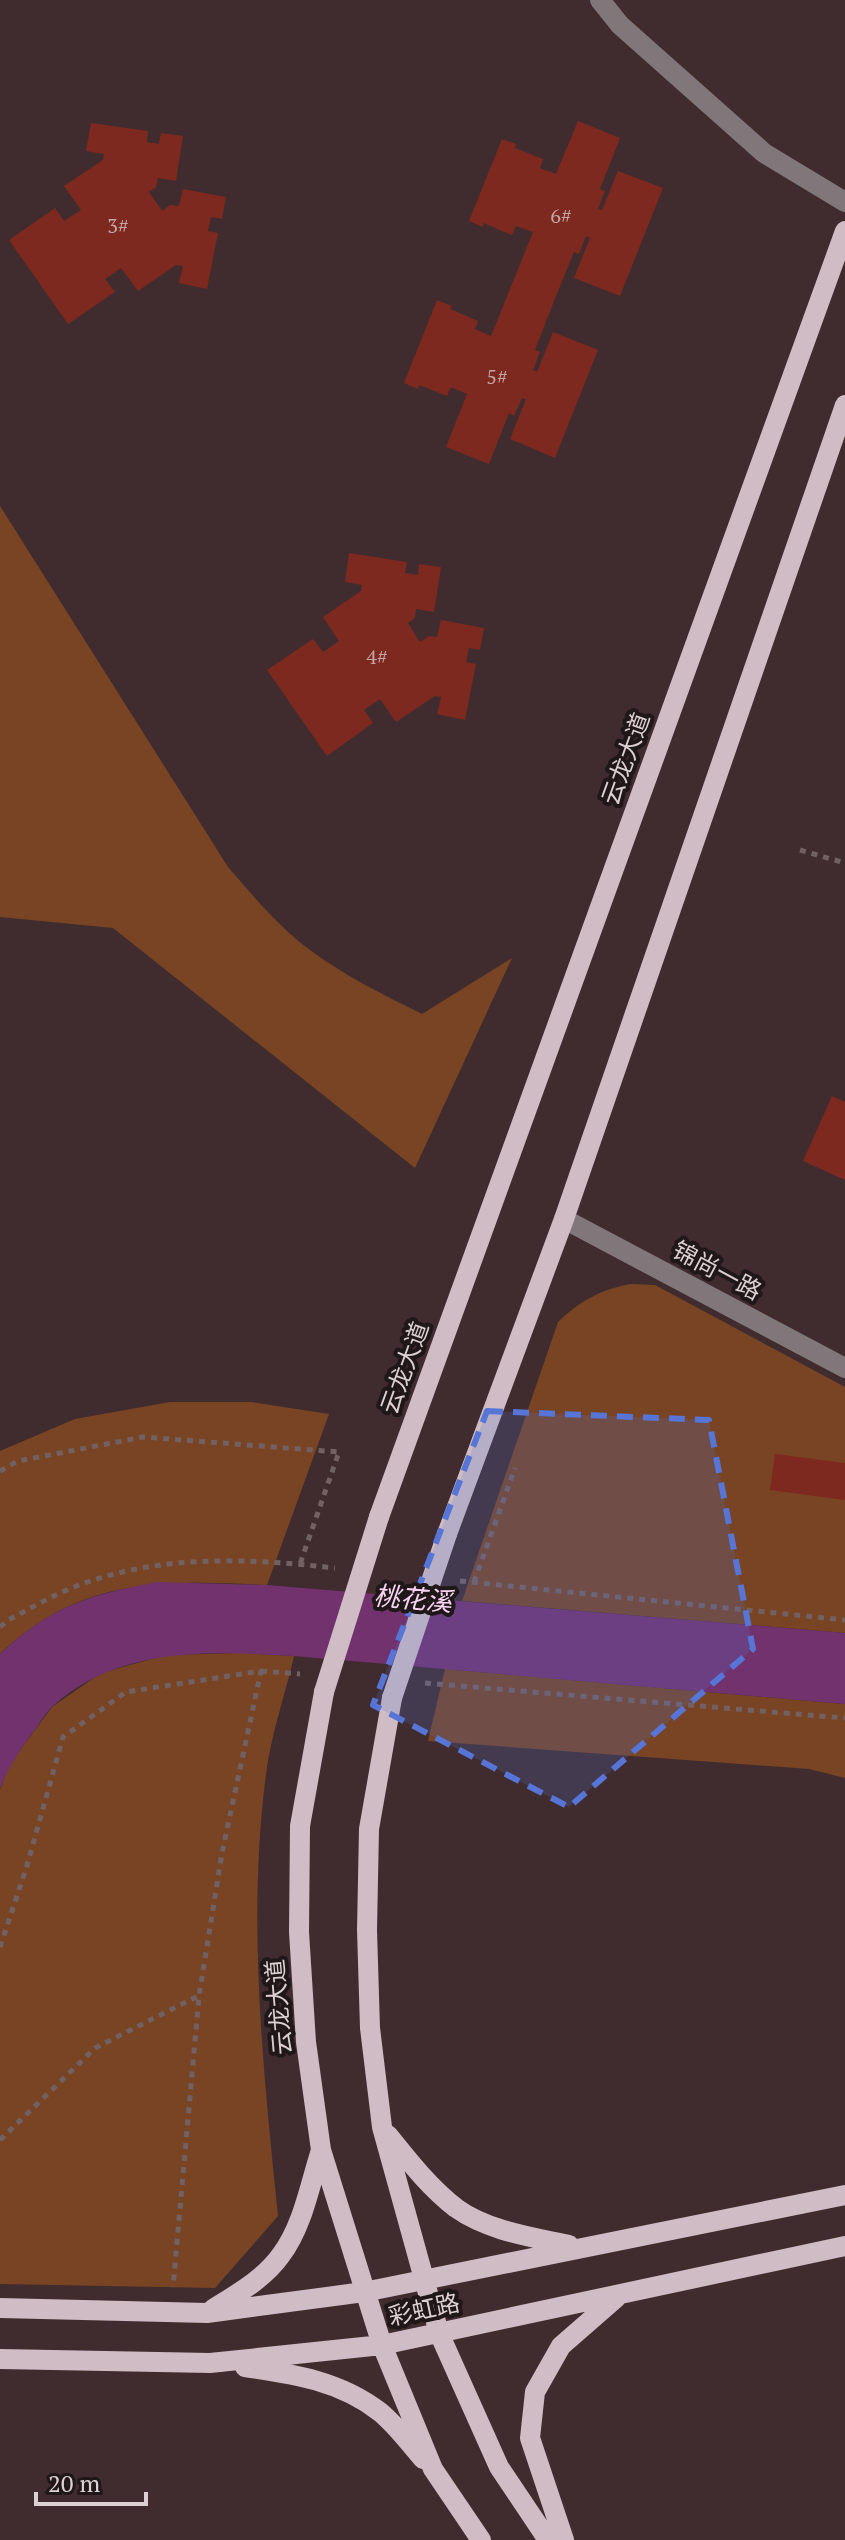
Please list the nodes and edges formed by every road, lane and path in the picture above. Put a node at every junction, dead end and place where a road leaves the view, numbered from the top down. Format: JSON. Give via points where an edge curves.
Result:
{"nodes":[{"id":1,"x":600,"y":0,"type":"edge"},
{"id":2,"x":845,"y":202,"type":"edge"},
{"id":3,"x":845,"y":231,"type":"edge"},
{"id":4,"x":845,"y":405,"type":"edge"},
{"id":5,"x":800,"y":850,"type":"dead end"},
{"id":6,"x":845,"y":863,"type":"edge"},
{"id":7,"x":564,"y":1219,"type":"junction"},
{"id":8,"x":845,"y":1368,"type":"edge"},
{"id":9,"x":515,"y":1468,"type":"dead end"},
{"id":10,"x":0,"y":1471,"type":"edge"},
{"id":11,"x":300,"y":1564,"type":"dead end"},
{"id":12,"x":474,"y":1582,"type":"dead end"},
{"id":13,"x":261,"y":1671,"type":"junction"},
{"id":14,"x":308,"y":1674,"type":"dead end"},
{"id":15,"x":418,"y":1683,"type":"dead end"},
{"id":16,"x":845,"y":1718,"type":"edge"},
{"id":17,"x":0,"y":1947,"type":"edge"},
{"id":18,"x":199,"y":1996,"type":"junction"},
{"id":19,"x":382,"y":2127,"type":"junction"},
{"id":20,"x":0,"y":2140,"type":"edge"},
{"id":21,"x":321,"y":2150,"type":"junction"},
{"id":22,"x":845,"y":2195,"type":"edge"},
{"id":23,"x":845,"y":2246,"type":"edge"},
{"id":24,"x":577,"y":2247,"type":"junction"},
{"id":25,"x":424,"y":2278,"type":"junction"},
{"id":26,"x":172,"y":2288,"type":"dead end"},
{"id":27,"x":364,"y":2292,"type":"junction"},
{"id":28,"x":617,"y":2297,"type":"junction"},
{"id":29,"x":8,"y":2308,"type":"edge"},
{"id":30,"x":207,"y":2313,"type":"junction"},
{"id":31,"x":439,"y":2333,"type":"junction"},
{"id":32,"x":382,"y":2345,"type":"junction"},
{"id":33,"x":3,"y":2359,"type":"edge"},
{"id":34,"x":210,"y":2363,"type":"junction"},
{"id":35,"x":433,"y":2469,"type":"junction"},
{"id":36,"x":481,"y":2540,"type":"edge"},
{"id":37,"x":548,"y":2540,"type":"edge"},
{"id":38,"x":564,"y":2540,"type":"edge"}],
"edges":[{"from":1,"to":2,"type":"street","via":[[620,25],[764,153]]},
{"from":3,"to":21,"type":"main road","name":"云龙大道","bridge":true,"via":[[379,1517],[324,1692],[300,1826],[299,1932],[306,2042]]},
{"from":4,"to":7,"type":"main road"},
{"from":5,"to":6,"type":"path"},
{"from":7,"to":8,"type":"street","name":"锦尚一路"},
{"from":7,"to":19,"type":"main road","bridge":true,"via":[[392,1698],[369,1829],[370,2028]]},
{"from":9,"to":12,"type":"path"},
{"from":10,"to":11,"type":"path","via":[[18,1461],[143,1437],[339,1452]]},
{"from":13,"to":14,"type":"path"},
{"from":13,"to":17,"type":"path","via":[[126,1692],[63,1737]]},
{"from":13,"to":18,"type":"path","via":[[222,1853]]},
{"from":15,"to":16,"type":"path"},
{"from":18,"to":20,"type":"path","via":[[95,2048]]},
{"from":18,"to":26,"type":"path"},
{"from":19,"to":24,"type":"main road","via":[[423,2179],[458,2209],[506,2231]]},
{"from":19,"to":25,"type":"main road"},
{"from":21,"to":27,"type":"main road","name":"云龙大道"},
{"from":21,"to":30,"type":"main road","via":[[282,2255],[251,2285]]},
{"from":22,"to":24,"type":"main road","name":"彩虹路"},
{"from":23,"to":28,"type":"main road","name":"彩虹路"},
{"from":24,"to":25,"type":"main road","name":"彩虹路"},
{"from":25,"to":27,"type":"main road","name":"彩虹路"},
{"from":25,"to":31,"type":"main road"},
{"from":27,"to":30,"type":"main road","name":"彩虹路"},
{"from":27,"to":32,"type":"main road","name":"云龙大道"},
{"from":28,"to":31,"type":"main road","name":"彩虹路"},
{"from":28,"to":38,"type":"main road","via":[[561,2346],[535,2392],[530,2438]]},
{"from":29,"to":30,"type":"main road","name":"彩虹路"},
{"from":31,"to":32,"type":"main road","name":"彩虹路"},
{"from":31,"to":37,"type":"main road","via":[[499,2467]]},
{"from":32,"to":34,"type":"main road","name":"彩虹路"},
{"from":32,"to":35,"type":"main road","name":"云龙大道"},
{"from":33,"to":34,"type":"main road","name":"彩虹路"},
{"from":34,"to":35,"type":"main road","via":[[301,2375],[345,2389],[382,2414]]},
{"from":35,"to":36,"type":"main road","name":"云龙大道"}]}
